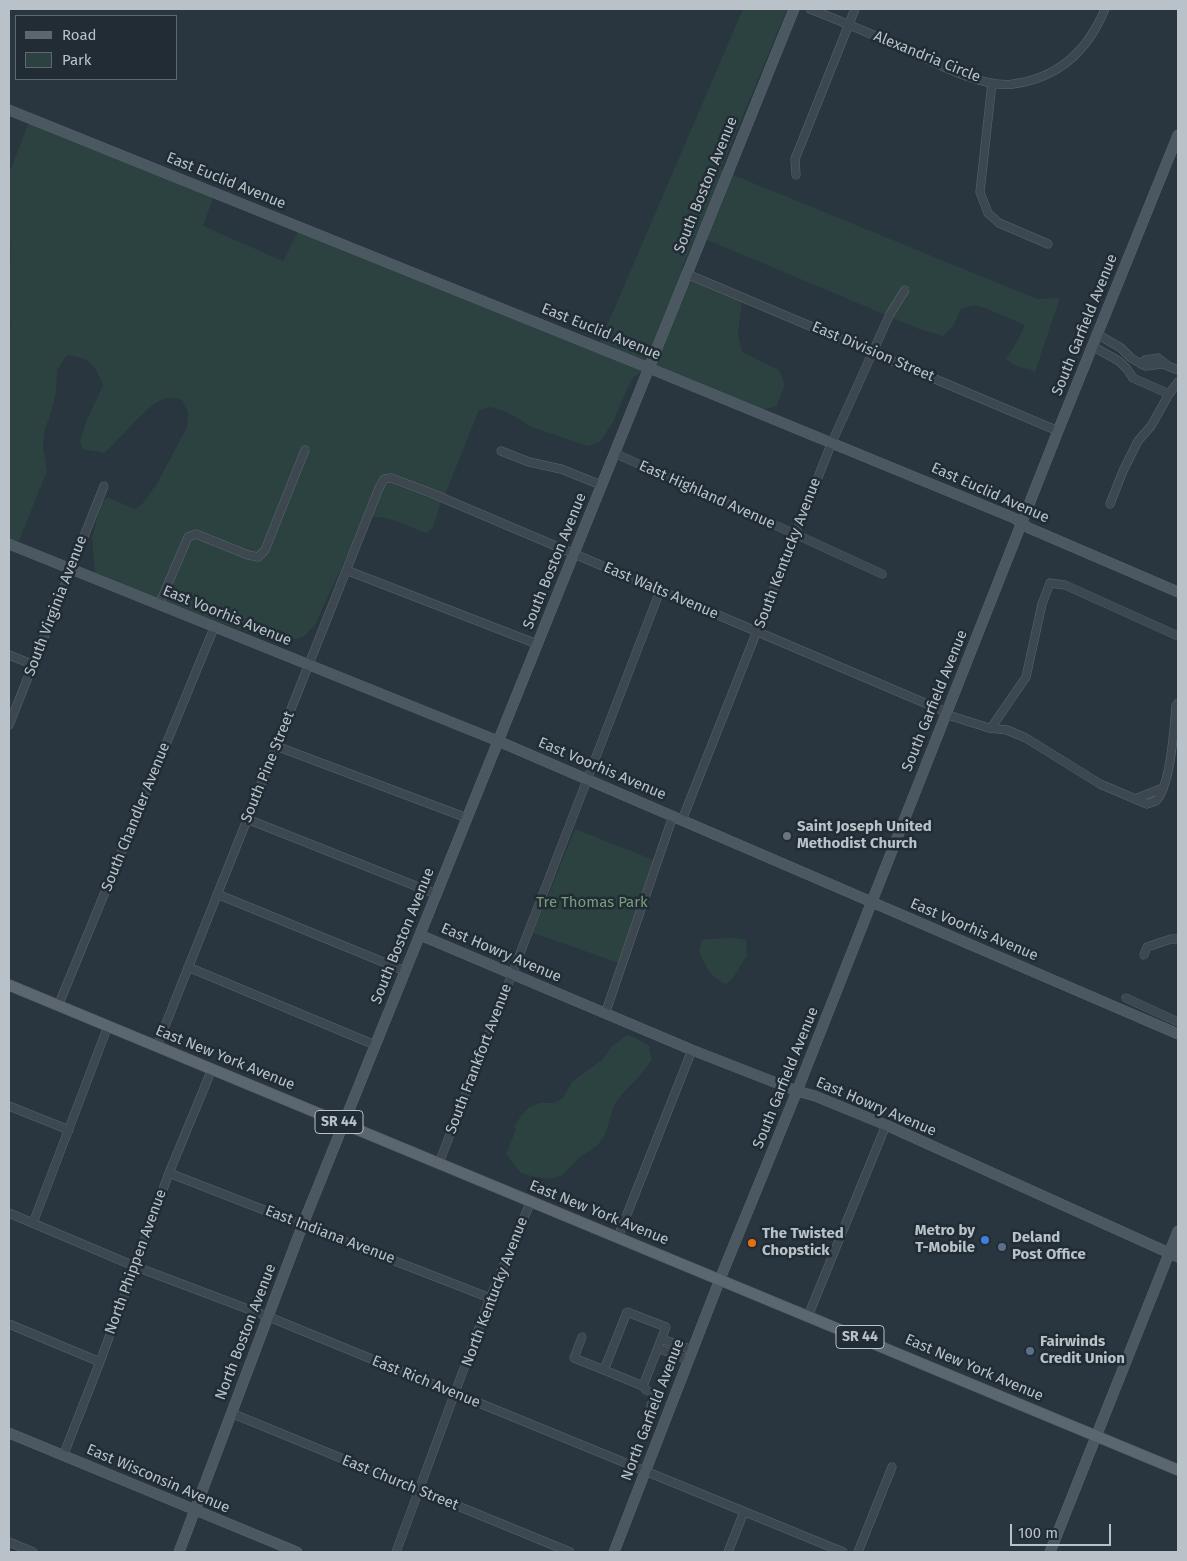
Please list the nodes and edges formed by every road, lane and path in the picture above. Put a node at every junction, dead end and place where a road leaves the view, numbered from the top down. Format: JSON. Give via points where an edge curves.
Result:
{"nodes":[{"id":1,"x":794,"y":9,"type":"edge"},
{"id":2,"x":810,"y":9,"type":"edge"},
{"id":3,"x":855,"y":9,"type":"edge"},
{"id":4,"x":1105,"y":9,"type":"edge"},
{"id":5,"x":849,"y":24,"type":"junction"},
{"id":6,"x":992,"y":83,"type":"junction"},
{"id":7,"x":9,"y":110,"type":"edge"},
{"id":8,"x":1178,"y":135,"type":"edge"},
{"id":9,"x":796,"y":175,"type":"dead end"},
{"id":10,"x":1048,"y":244,"type":"dead end"},
{"id":11,"x":687,"y":274,"type":"junction"},
{"id":12,"x":905,"y":290,"type":"dead end"},
{"id":13,"x":1097,"y":334,"type":"junction"},
{"id":14,"x":1092,"y":346,"type":"junction"},
{"id":15,"x":873,"y":352,"type":"junction"},
{"id":16,"x":649,"y":368,"type":"junction"},
{"id":17,"x":1178,"y":370,"type":"edge"},
{"id":18,"x":1178,"y":382,"type":"edge"},
{"id":19,"x":1169,"y":394,"type":"junction"},
{"id":20,"x":1058,"y":431,"type":"junction"},
{"id":21,"x":832,"y":442,"type":"junction"},
{"id":22,"x":305,"y":450,"type":"dead end"},
{"id":23,"x":501,"y":451,"type":"dead end"},
{"id":24,"x":614,"y":453,"type":"junction"},
{"id":25,"x":601,"y":485,"type":"junction"},
{"id":26,"x":104,"y":486,"type":"dead end"},
{"id":27,"x":379,"y":488,"type":"joint"},
{"id":28,"x":1110,"y":504,"type":"dead end"},
{"id":29,"x":1022,"y":523,"type":"junction"},
{"id":30,"x":795,"y":534,"type":"junction"},
{"id":31,"x":9,"y":544,"type":"edge"},
{"id":32,"x":574,"y":554,"type":"junction"},
{"id":33,"x":70,"y":569,"type":"junction"},
{"id":34,"x":346,"y":570,"type":"junction"},
{"id":35,"x":882,"y":574,"type":"dead end"},
{"id":36,"x":660,"y":591,"type":"junction"},
{"id":37,"x":1178,"y":592,"type":"edge"},
{"id":38,"x":159,"y":605,"type":"junction"},
{"id":39,"x":214,"y":628,"type":"junction"},
{"id":40,"x":757,"y":632,"type":"junction"},
{"id":41,"x":1178,"y":636,"type":"edge"},
{"id":42,"x":537,"y":644,"type":"junction"},
{"id":43,"x":9,"y":655,"type":"edge"},
{"id":44,"x":34,"y":665,"type":"junction"},
{"id":45,"x":308,"y":666,"type":"junction"},
{"id":46,"x":1178,"y":703,"type":"edge"},
{"id":47,"x":946,"y":713,"type":"junction"},
{"id":48,"x":9,"y":725,"type":"edge"},
{"id":49,"x":991,"y":728,"type":"junction"},
{"id":50,"x":498,"y":741,"type":"junction"},
{"id":51,"x":276,"y":746,"type":"junction"},
{"id":52,"x":588,"y":780,"type":"junction"},
{"id":53,"x":467,"y":818,"type":"junction"},
{"id":54,"x":677,"y":818,"type":"junction"},
{"id":55,"x":247,"y":819,"type":"junction"},
{"id":56,"x":217,"y":894,"type":"junction"},
{"id":57,"x":436,"y":894,"type":"junction"},
{"id":58,"x":872,"y":902,"type":"junction"},
{"id":59,"x":420,"y":934,"type":"junction"},
{"id":60,"x":1178,"y":939,"type":"edge"},
{"id":61,"x":1144,"y":955,"type":"dead end"},
{"id":62,"x":188,"y":967,"type":"junction"},
{"id":63,"x":405,"y":971,"type":"junction"},
{"id":64,"x":512,"y":973,"type":"junction"},
{"id":65,"x":9,"y":985,"type":"edge"},
{"id":66,"x":1126,"y":998,"type":"dead end"},
{"id":67,"x":58,"y":1006,"type":"junction"},
{"id":68,"x":605,"y":1014,"type":"junction"},
{"id":69,"x":1178,"y":1022,"type":"edge"},
{"id":70,"x":108,"y":1026,"type":"junction"},
{"id":71,"x":1178,"y":1034,"type":"edge"},
{"id":72,"x":375,"y":1045,"type":"junction"},
{"id":73,"x":157,"y":1046,"type":"junction"},
{"id":74,"x":692,"y":1050,"type":"junction"},
{"id":75,"x":212,"y":1069,"type":"junction"},
{"id":76,"x":797,"y":1090,"type":"junction"},
{"id":77,"x":9,"y":1106,"type":"edge"},
{"id":78,"x":343,"y":1124,"type":"junction"},
{"id":79,"x":886,"y":1126,"type":"junction"},
{"id":80,"x":69,"y":1130,"type":"junction"},
{"id":81,"x":439,"y":1163,"type":"junction"},
{"id":82,"x":169,"y":1173,"type":"junction"},
{"id":83,"x":531,"y":1201,"type":"junction"},
{"id":84,"x":9,"y":1213,"type":"edge"},
{"id":85,"x":33,"y":1223,"type":"junction"},
{"id":86,"x":303,"y":1224,"type":"junction"},
{"id":87,"x":1178,"y":1231,"type":"edge"},
{"id":88,"x":618,"y":1237,"type":"junction"},
{"id":89,"x":1174,"y":1255,"type":"edge"},
{"id":90,"x":134,"y":1266,"type":"junction"},
{"id":91,"x":720,"y":1279,"type":"junction"},
{"id":92,"x":490,"y":1298,"type":"junction"},
{"id":93,"x":808,"y":1316,"type":"junction"},
{"id":94,"x":269,"y":1317,"type":"junction"},
{"id":95,"x":9,"y":1324,"type":"edge"},
{"id":96,"x":582,"y":1337,"type":"dead end"},
{"id":97,"x":662,"y":1339,"type":"junction"},
{"id":98,"x":658,"y":1348,"type":"junction"},
{"id":99,"x":690,"y":1355,"type":"junction"},
{"id":100,"x":100,"y":1362,"type":"junction"},
{"id":101,"x":604,"y":1370,"type":"junction"},
{"id":102,"x":643,"y":1386,"type":"junction"},
{"id":103,"x":456,"y":1394,"type":"junction"},
{"id":104,"x":649,"y":1412,"type":"dead end"},
{"id":105,"x":231,"y":1413,"type":"junction"},
{"id":106,"x":9,"y":1433,"type":"edge"},
{"id":107,"x":1097,"y":1436,"type":"junction"},
{"id":108,"x":63,"y":1456,"type":"junction"},
{"id":109,"x":892,"y":1467,"type":"dead end"},
{"id":110,"x":1178,"y":1470,"type":"edge"},
{"id":111,"x":646,"y":1471,"type":"junction"},
{"id":112,"x":419,"y":1491,"type":"junction"},
{"id":113,"x":196,"y":1511,"type":"junction"},
{"id":114,"x":744,"y":1512,"type":"junction"},
{"id":115,"x":9,"y":1542,"type":"edge"},
{"id":116,"x":284,"y":1550,"type":"edge"},
{"id":117,"x":34,"y":1552,"type":"edge"},
{"id":118,"x":179,"y":1552,"type":"edge"},
{"id":119,"x":297,"y":1552,"type":"edge"},
{"id":120,"x":396,"y":1552,"type":"edge"},
{"id":121,"x":570,"y":1552,"type":"edge"},
{"id":122,"x":614,"y":1552,"type":"edge"},
{"id":123,"x":728,"y":1552,"type":"edge"},
{"id":124,"x":842,"y":1552,"type":"edge"},
{"id":125,"x":858,"y":1552,"type":"edge"},
{"id":126,"x":1050,"y":1552,"type":"edge"}],
"edges":[{"from":1,"to":11,"type":"street","name":"South Boston Avenue"},
{"from":2,"to":5,"type":"street","name":"Alexandria Circle"},
{"from":3,"to":5,"type":"street"},
{"from":4,"to":6,"type":"street","name":"Alexandria Circle","via":[[1088,42],[1074,58],[1048,75],[1012,85]]},
{"from":5,"to":6,"type":"street","name":"Alexandria Circle","via":[[962,74]]},
{"from":5,"to":9,"type":"street","via":[[795,159]]},
{"from":6,"to":10,"type":"street","via":[[980,192],[988,213],[999,223]]},
{"from":7,"to":16,"type":"street","name":"East Euclid Avenue"},
{"from":8,"to":13,"type":"street","name":"South Garfield Avenue"},
{"from":11,"to":15,"type":"street","name":"East Division Street"},
{"from":11,"to":16,"type":"street","name":"South Boston Avenue"},
{"from":12,"to":15,"type":"street","name":"South Kentucky Avenue"},
{"from":13,"to":14,"type":"street","name":"South Garfield Avenue"},
{"from":13,"to":17,"type":"street","via":[[1141,364],[1163,364]]},
{"from":14,"to":19,"type":"street","via":[[1119,361],[1133,378]]},
{"from":14,"to":20,"type":"street","name":"South Garfield Avenue"},
{"from":15,"to":20,"type":"street","name":"East Division Street"},
{"from":15,"to":21,"type":"street","name":"South Kentucky Avenue"},
{"from":16,"to":21,"type":"street","name":"East Euclid Avenue"},
{"from":16,"to":24,"type":"street","name":"South Boston Avenue"},
{"from":18,"to":19,"type":"street"},
{"from":19,"to":28,"type":"street","via":[[1131,453]]},
{"from":20,"to":29,"type":"street","name":"South Garfield Avenue"},
{"from":21,"to":29,"type":"street","name":"East Euclid Avenue"},
{"from":21,"to":30,"type":"street","name":"South Kentucky Avenue"},
{"from":22,"to":38,"type":"street","via":[[265,550],[258,556],[248,555],[196,534],[188,537]]},
{"from":23,"to":25,"type":"street"},
{"from":24,"to":25,"type":"street","name":"South Boston Avenue"},
{"from":24,"to":30,"type":"street","name":"East Highland Avenue"},
{"from":25,"to":32,"type":"street","name":"South Boston Avenue"},
{"from":26,"to":33,"type":"street","name":"South Virginia Avenue"},
{"from":27,"to":32,"type":"street","name":"East Walts Avenue","via":[[384,479],[391,478]]},
{"from":27,"to":34,"type":"street","name":"South Pine Street"},
{"from":29,"to":37,"type":"street","name":"East Euclid Avenue"},
{"from":29,"to":47,"type":"street","name":"South Garfield Avenue"},
{"from":30,"to":35,"type":"street","name":"East Highland Avenue"},
{"from":30,"to":40,"type":"street","name":"South Kentucky Avenue"},
{"from":31,"to":33,"type":"street","name":"East Voorhis Avenue"},
{"from":32,"to":36,"type":"street","name":"East Walts Avenue"},
{"from":32,"to":42,"type":"street","name":"South Boston Avenue"},
{"from":33,"to":38,"type":"street","name":"East Voorhis Avenue"},
{"from":33,"to":44,"type":"street","name":"South Virginia Avenue"},
{"from":34,"to":42,"type":"street"},
{"from":34,"to":45,"type":"street","name":"South Pine Street"},
{"from":36,"to":40,"type":"street","name":"East Walts Avenue"},
{"from":36,"to":52,"type":"street","name":"South Frankfort Avenue"},
{"from":38,"to":39,"type":"street","name":"East Voorhis Avenue"},
{"from":39,"to":45,"type":"street","name":"East Voorhis Avenue"},
{"from":39,"to":67,"type":"street","name":"South Chandler Avenue"},
{"from":40,"to":47,"type":"street","name":"East Walts Avenue"},
{"from":40,"to":54,"type":"street","name":"South Kentucky Avenue"},
{"from":41,"to":49,"type":"street","via":[[1064,585],[1050,583],[1042,604],[1026,677]]},
{"from":42,"to":50,"type":"street","name":"South Boston Avenue"},
{"from":43,"to":44,"type":"street"},
{"from":44,"to":48,"type":"street","name":"South Virginia Avenue"},
{"from":45,"to":50,"type":"street","name":"East Voorhis Avenue"},
{"from":45,"to":51,"type":"street","name":"South Pine Street"},
{"from":46,"to":49,"type":"street","name":"East Walts Avenue","via":[[1163,788],[1159,798],[1147,804],[1100,784],[1026,738]]},
{"from":47,"to":49,"type":"street","name":"East Walts Avenue"},
{"from":47,"to":58,"type":"street","name":"South Garfield Avenue"},
{"from":50,"to":52,"type":"street","name":"East Voorhis Avenue"},
{"from":50,"to":53,"type":"street","name":"South Boston Avenue"},
{"from":51,"to":53,"type":"street"},
{"from":51,"to":55,"type":"street","name":"South Pine Street"},
{"from":52,"to":54,"type":"street","name":"East Voorhis Avenue"},
{"from":52,"to":64,"type":"street","name":"South Frankfort Avenue"},
{"from":53,"to":57,"type":"street","name":"South Boston Avenue"},
{"from":54,"to":58,"type":"street","name":"East Voorhis Avenue"},
{"from":54,"to":68,"type":"street","name":"South Kentucky Avenue"},
{"from":55,"to":56,"type":"street","name":"South Pine Street"},
{"from":55,"to":57,"type":"street"},
{"from":56,"to":62,"type":"street","name":"South Pine Street"},
{"from":56,"to":63,"type":"street"},
{"from":57,"to":59,"type":"street","name":"South Boston Avenue"},
{"from":58,"to":71,"type":"street","name":"East Voorhis Avenue"},
{"from":58,"to":76,"type":"street","name":"South Garfield Avenue"},
{"from":59,"to":63,"type":"street","name":"South Boston Avenue"},
{"from":59,"to":64,"type":"street","name":"East Howry Avenue"},
{"from":60,"to":61,"type":"street","via":[[1147,947]]},
{"from":62,"to":72,"type":"street"},
{"from":62,"to":73,"type":"street","name":"South Pine Street"},
{"from":63,"to":72,"type":"street","name":"South Boston Avenue"},
{"from":64,"to":68,"type":"street","name":"East Howry Avenue"},
{"from":64,"to":81,"type":"street","name":"South Frankfort Avenue"},
{"from":65,"to":67,"type":"main road","name":"East New York Avenue","number":"SR 44"},
{"from":66,"to":69,"type":"street"},
{"from":67,"to":70,"type":"main road","name":"East New York Avenue","number":"SR 44"},
{"from":68,"to":74,"type":"street","name":"East Howry Avenue"},
{"from":70,"to":73,"type":"main road","name":"East New York Avenue","number":"SR 44"},
{"from":70,"to":80,"type":"street"},
{"from":72,"to":78,"type":"street","name":"South Boston Avenue"},
{"from":73,"to":75,"type":"main road","name":"East New York Avenue","number":"SR 44"},
{"from":74,"to":76,"type":"street","name":"East Howry Avenue"},
{"from":74,"to":88,"type":"street"},
{"from":75,"to":78,"type":"main road","name":"East New York Avenue","number":"SR 44"},
{"from":75,"to":82,"type":"street","name":"North Phippen Avenue"},
{"from":76,"to":79,"type":"street","name":"East Howry Avenue"},
{"from":76,"to":91,"type":"street","name":"South Garfield Avenue"},
{"from":77,"to":80,"type":"street"},
{"from":78,"to":81,"type":"main road","name":"East New York Avenue","number":"SR 44"},
{"from":78,"to":86,"type":"street","name":"North Boston Avenue"},
{"from":79,"to":89,"type":"street","name":"East Howry Avenue"},
{"from":79,"to":93,"type":"street"},
{"from":80,"to":85,"type":"street"},
{"from":81,"to":83,"type":"main road","name":"East New York Avenue","number":"SR 44"},
{"from":82,"to":86,"type":"street","name":"East Indiana Avenue"},
{"from":82,"to":90,"type":"street","name":"North Phippen Avenue"},
{"from":83,"to":88,"type":"main road","name":"East New York Avenue","number":"SR 44"},
{"from":83,"to":92,"type":"street","name":"North Kentucky Avenue"},
{"from":84,"to":85,"type":"street","name":"East Rich Avenue"},
{"from":85,"to":90,"type":"street","name":"East Rich Avenue"},
{"from":86,"to":92,"type":"street","name":"East Indiana Avenue"},
{"from":86,"to":94,"type":"street","name":"North Boston Avenue"},
{"from":87,"to":89,"type":"street"},
{"from":88,"to":91,"type":"main road","name":"East New York Avenue","number":"SR 44"},
{"from":89,"to":107,"type":"street"},
{"from":90,"to":94,"type":"street","name":"East Rich Avenue"},
{"from":90,"to":100,"type":"street","name":"North Phippen Avenue"},
{"from":91,"to":93,"type":"main road","name":"East New York Avenue","number":"SR 44"},
{"from":91,"to":99,"type":"street","name":"North Garfield Avenue"},
{"from":92,"to":103,"type":"street","name":"North Kentucky Avenue"},
{"from":93,"to":107,"type":"main road","name":"East New York Avenue","number":"SR 44"},
{"from":94,"to":103,"type":"street","name":"East Rich Avenue"},
{"from":94,"to":105,"type":"street","name":"North Boston Avenue"},
{"from":95,"to":100,"type":"street"},
{"from":96,"to":101,"type":"street","via":[[574,1358]]},
{"from":97,"to":98,"type":"street"},
{"from":97,"to":99,"type":"street"},
{"from":97,"to":101,"type":"street","via":[[666,1328],[627,1312]]},
{"from":98,"to":99,"type":"street"},
{"from":98,"to":102,"type":"street"},
{"from":99,"to":111,"type":"street","name":"North Garfield Avenue"},
{"from":100,"to":108,"type":"street","name":"North Phippen Avenue"},
{"from":101,"to":102,"type":"street"},
{"from":102,"to":104,"type":"street","via":[[655,1394]]},
{"from":103,"to":111,"type":"street","name":"East Rich Avenue"},
{"from":103,"to":112,"type":"street","name":"North Kentucky Avenue"},
{"from":105,"to":112,"type":"street","name":"East Church Street"},
{"from":105,"to":113,"type":"street","name":"North Boston Avenue"},
{"from":106,"to":108,"type":"street","name":"East Wisconsin Avenue"},
{"from":107,"to":110,"type":"main road","name":"East New York Avenue","number":"SR 44"},
{"from":107,"to":126,"type":"street"},
{"from":108,"to":113,"type":"street","name":"East Wisconsin Avenue"},
{"from":109,"to":125,"type":"street"},
{"from":111,"to":114,"type":"street","name":"East Rich Avenue"},
{"from":111,"to":122,"type":"street","name":"North Garfield Avenue"},
{"from":112,"to":120,"type":"street","name":"North Kentucky Avenue"},
{"from":112,"to":121,"type":"street","name":"East Church Street"},
{"from":113,"to":116,"type":"street","name":"East Wisconsin Avenue"},
{"from":113,"to":118,"type":"street","name":"North Boston Avenue"},
{"from":114,"to":123,"type":"street"},
{"from":114,"to":124,"type":"street","name":"East Rich Avenue"},
{"from":115,"to":117,"type":"street"},
{"from":116,"to":119,"type":"street","name":"East Wisconsin Avenue"}]}
